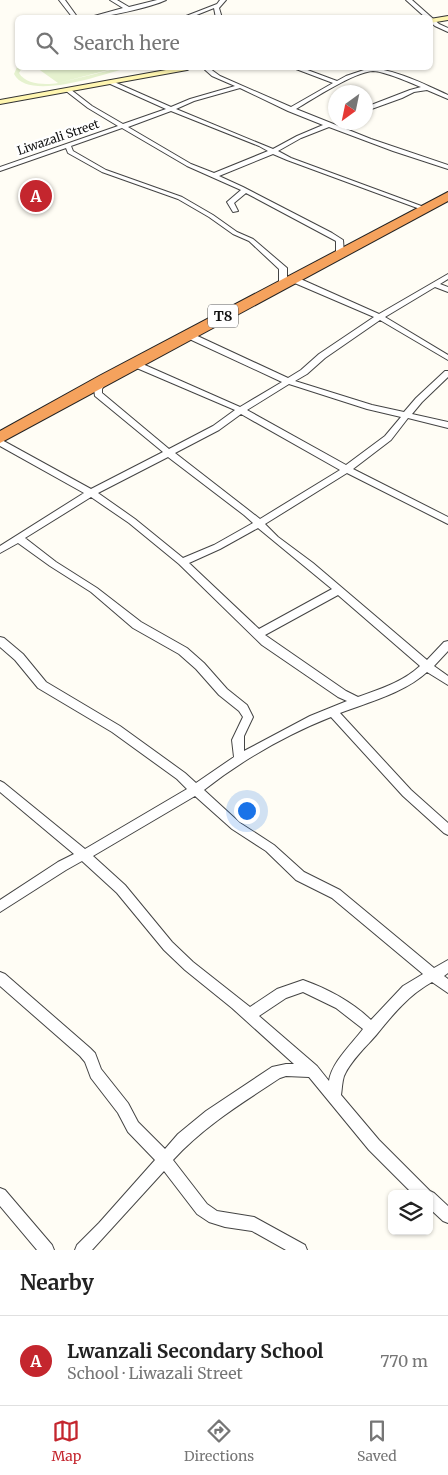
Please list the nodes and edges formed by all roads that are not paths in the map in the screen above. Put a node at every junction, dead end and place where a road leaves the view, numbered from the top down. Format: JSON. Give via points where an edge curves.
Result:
{"nodes":[{"id":1,"x":62,"y":0,"type":"edge"},
{"id":2,"x":113,"y":0,"type":"edge"},
{"id":3,"x":164,"y":0,"type":"edge"},
{"id":4,"x":223,"y":0,"type":"edge"},
{"id":5,"x":410,"y":0,"type":"edge"},
{"id":6,"x":218,"y":5,"type":"junction"},
{"id":7,"x":129,"y":9,"type":"junction"},
{"id":8,"x":74,"y":15,"type":"edge"},
{"id":9,"x":102,"y":15,"type":"edge"},
{"id":10,"x":191,"y":15,"type":"edge"},
{"id":11,"x":218,"y":15,"type":"edge"},
{"id":12,"x":426,"y":15,"type":"edge"},
{"id":13,"x":448,"y":18,"type":"edge"},
{"id":14,"x":433,"y":20,"type":"edge"},
{"id":15,"x":433,"y":21,"type":"edge"},
{"id":16,"x":448,"y":30,"type":"edge"},
{"id":17,"x":176,"y":70,"type":"edge"},
{"id":18,"x":208,"y":70,"type":"edge"},
{"id":19,"x":303,"y":70,"type":"edge"},
{"id":20,"x":366,"y":70,"type":"edge"},
{"id":21,"x":377,"y":70,"type":"edge"},
{"id":22,"x":110,"y":82,"type":"junction"},
{"id":23,"x":337,"y":83,"type":"junction"},
{"id":24,"x":241,"y":86,"type":"junction"},
{"id":25,"x":428,"y":87,"type":"junction"},
{"id":26,"x":68,"y":90,"type":"junction"},
{"id":27,"x":448,"y":97,"type":"edge"},
{"id":28,"x":0,"y":102,"type":"edge"},
{"id":29,"x":373,"y":107,"type":"edge"},
{"id":30,"x":172,"y":109,"type":"junction"},
{"id":31,"x":290,"y":110,"type":"junction"},
{"id":32,"x":328,"y":125,"type":"joint"},
{"id":33,"x":123,"y":126,"type":"junction"},
{"id":34,"x":342,"y":130,"type":"edge"},
{"id":35,"x":68,"y":146,"type":"junction"},
{"id":36,"x":272,"y":152,"type":"junction"},
{"id":37,"x":0,"y":162,"type":"edge"},
{"id":38,"x":8,"y":166,"type":"junction"},
{"id":39,"x":448,"y":168,"type":"edge"},
{"id":40,"x":0,"y":169,"type":"edge"},
{"id":41,"x":213,"y":176,"type":"junction"},
{"id":42,"x":244,"y":190,"type":"junction"},
{"id":43,"x":448,"y":196,"type":"edge"},
{"id":44,"x":422,"y":208,"type":"junction"},
{"id":45,"x":235,"y":210,"type":"dead end"},
{"id":46,"x":340,"y":254,"type":"junction"},
{"id":47,"x":448,"y":276,"type":"edge"},
{"id":48,"x":288,"y":282,"type":"junction"},
{"id":49,"x":434,"y":284,"type":"junction"},
{"id":50,"x":448,"y":290,"type":"edge"},
{"id":51,"x":380,"y":317,"type":"junction"},
{"id":52,"x":188,"y":335,"type":"junction"},
{"id":53,"x":448,"y":358,"type":"edge"},
{"id":54,"x":135,"y":364,"type":"junction"},
{"id":55,"x":448,"y":373,"type":"edge"},
{"id":56,"x":104,"y":380,"type":"junction"},
{"id":57,"x":287,"y":381,"type":"junction"},
{"id":58,"x":241,"y":410,"type":"junction"},
{"id":59,"x":408,"y":415,"type":"junction"},
{"id":60,"x":448,"y":424,"type":"edge"},
{"id":61,"x":0,"y":438,"type":"edge"},
{"id":62,"x":0,"y":442,"type":"edge"},
{"id":63,"x":169,"y":453,"type":"junction"},
{"id":64,"x":346,"y":470,"type":"junction"},
{"id":65,"x":91,"y":493,"type":"junction"},
{"id":66,"x":448,"y":521,"type":"edge"},
{"id":67,"x":258,"y":524,"type":"junction"},
{"id":68,"x":18,"y":538,"type":"junction"},
{"id":69,"x":0,"y":550,"type":"edge"},
{"id":70,"x":182,"y":562,"type":"junction"},
{"id":71,"x":339,"y":590,"type":"junction"},
{"id":72,"x":258,"y":634,"type":"junction"},
{"id":73,"x":0,"y":641,"type":"edge"},
{"id":74,"x":448,"y":645,"type":"edge"},
{"id":75,"x":427,"y":666,"type":"junction"},
{"id":76,"x":448,"y":681,"type":"edge"},
{"id":77,"x":358,"y":702,"type":"junction"},
{"id":78,"x":332,"y":712,"type":"junction"},
{"id":79,"x":240,"y":759,"type":"junction"},
{"id":80,"x":0,"y":786,"type":"edge"},
{"id":81,"x":195,"y":790,"type":"junction"},
{"id":82,"x":448,"y":830,"type":"edge"},
{"id":83,"x":83,"y":855,"type":"junction"},
{"id":84,"x":0,"y":907,"type":"edge"},
{"id":85,"x":448,"y":966,"type":"edge"},
{"id":86,"x":434,"y":976,"type":"junction"},
{"id":87,"x":0,"y":978,"type":"edge"},
{"id":88,"x":448,"y":987,"type":"edge"},
{"id":89,"x":249,"y":1015,"type":"junction"},
{"id":90,"x":372,"y":1030,"type":"junction"},
{"id":91,"x":312,"y":1071,"type":"junction"},
{"id":92,"x":334,"y":1096,"type":"junction"},
{"id":93,"x":163,"y":1161,"type":"junction"},
{"id":94,"x":420,"y":1190,"type":"edge"},
{"id":95,"x":0,"y":1194,"type":"edge"},
{"id":96,"x":433,"y":1202,"type":"edge"},
{"id":97,"x":448,"y":1216,"type":"edge"},
{"id":98,"x":47,"y":1250,"type":"edge"},
{"id":99,"x":82,"y":1250,"type":"edge"},
{"id":100,"x":300,"y":1250,"type":"edge"}],
"edges":[{"from":1,"to":8,"type":"street"},
{"from":2,"to":7,"type":"street"},
{"from":3,"to":7,"type":"street"},
{"from":4,"to":6,"type":"street"},
{"from":5,"to":12,"type":"street"},
{"from":6,"to":10,"type":"street"},
{"from":6,"to":11,"type":"street"},
{"from":7,"to":9,"type":"street"},
{"from":13,"to":14,"type":"street"},
{"from":15,"to":16,"type":"street"},
{"from":17,"to":22,"type":"street"},
{"from":18,"to":24,"type":"street"},
{"from":19,"to":23,"type":"street"},
{"from":20,"to":23,"type":"street"},
{"from":21,"to":25,"type":"street"},
{"from":22,"to":26,"type":"street"},
{"from":22,"to":30,"type":"street"},
{"from":23,"to":31,"type":"street"},
{"from":24,"to":30,"type":"street","name":"Liwazali Street"},
{"from":24,"to":31,"type":"street"},
{"from":25,"to":27,"type":"street"},
{"from":25,"to":29,"type":"street"},
{"from":26,"to":28,"type":"street"},
{"from":26,"to":33,"type":"street"},
{"from":30,"to":33,"type":"street","name":"Liwazali Street"},
{"from":30,"to":36,"type":"street"},
{"from":31,"to":32,"type":"street"},
{"from":32,"to":36,"type":"street"},
{"from":33,"to":35,"type":"street","name":"Liwazali Street"},
{"from":33,"to":41,"type":"street"},
{"from":34,"to":39,"type":"street"},
{"from":35,"to":38,"type":"street","name":"Liwazali Street"},
{"from":35,"to":48,"type":"street","via":[[70,152],[96,168],[180,198],[211,216],[253,242],[283,268]]},
{"from":36,"to":41,"type":"street"},
{"from":36,"to":44,"type":"street"},
{"from":37,"to":38,"type":"street"},
{"from":38,"to":40,"type":"street","name":"Liwazali Street"},
{"from":41,"to":42,"type":"street"},
{"from":42,"to":45,"type":"street","via":[[230,202]]},
{"from":42,"to":46,"type":"street","via":[[337,238],[341,244]]},
{"from":43,"to":44,"type":"highway","number":"T8"},
{"from":44,"to":46,"type":"highway","number":"T8"},
{"from":46,"to":48,"type":"highway","number":"T8"},
{"from":47,"to":49,"type":"street"},
{"from":48,"to":51,"type":"street"},
{"from":48,"to":52,"type":"highway","number":"T8"},
{"from":49,"to":50,"type":"street"},
{"from":49,"to":51,"type":"street"},
{"from":51,"to":53,"type":"street"},
{"from":51,"to":57,"type":"street"},
{"from":52,"to":54,"type":"highway","number":"T8"},
{"from":52,"to":57,"type":"street"},
{"from":54,"to":56,"type":"highway","number":"T8"},
{"from":54,"to":58,"type":"street"},
{"from":55,"to":59,"type":"street"},
{"from":56,"to":61,"type":"highway","number":"T8"},
{"from":56,"to":63,"type":"street","via":[[98,394]]},
{"from":57,"to":58,"type":"street"},
{"from":57,"to":59,"type":"street","via":[[370,407]]},
{"from":58,"to":63,"type":"street","via":[[216,428]]},
{"from":58,"to":64,"type":"street"},
{"from":59,"to":60,"type":"street"},
{"from":59,"to":64,"type":"street","via":[[388,438]]},
{"from":62,"to":65,"type":"street"},
{"from":63,"to":65,"type":"street"},
{"from":63,"to":67,"type":"street"},
{"from":64,"to":66,"type":"street"},
{"from":64,"to":67,"type":"street"},
{"from":65,"to":68,"type":"street"},
{"from":65,"to":70,"type":"street"},
{"from":67,"to":70,"type":"street"},
{"from":67,"to":71,"type":"street"},
{"from":68,"to":69,"type":"street"},
{"from":68,"to":79,"type":"street","via":[[94,590],[137,625],[183,651],[243,708],[248,717],[237,739]]},
{"from":70,"to":72,"type":"street"},
{"from":71,"to":72,"type":"street"},
{"from":71,"to":75,"type":"street"},
{"from":72,"to":77,"type":"street","via":[[271,647]]},
{"from":73,"to":81,"type":"street","via":[[19,656],[42,685],[122,734],[181,776]]},
{"from":74,"to":75,"type":"street"},
{"from":75,"to":76,"type":"street"},
{"from":75,"to":77,"type":"street","via":[[400,685]]},
{"from":77,"to":78,"type":"street"},
{"from":78,"to":79,"type":"street","via":[[287,732]]},
{"from":78,"to":82,"type":"street","via":[[407,793]]},
{"from":79,"to":81,"type":"street"},
{"from":80,"to":83,"type":"street"},
{"from":81,"to":83,"type":"street"},
{"from":81,"to":86,"type":"street","via":[[236,826],[280,856],[300,876],[336,894]]},
{"from":83,"to":84,"type":"street"},
{"from":83,"to":89,"type":"street","via":[[121,889],[182,960]]},
{"from":85,"to":86,"type":"street"},
{"from":86,"to":88,"type":"street"},
{"from":86,"to":90,"type":"street","via":[[405,992]]},
{"from":87,"to":93,"type":"street","via":[[85,1052],[133,1127],[150,1142]]},
{"from":89,"to":90,"type":"street","via":[[284,992],[303,986],[349,1008]]},
{"from":89,"to":91,"type":"street"},
{"from":90,"to":92,"type":"street","via":[[343,1065],[337,1076]]},
{"from":91,"to":92,"type":"street"},
{"from":91,"to":93,"type":"street","via":[[286,1070],[268,1076],[183,1139]]},
{"from":92,"to":94,"type":"street","via":[[374,1145]]},
{"from":93,"to":99,"type":"street"},
{"from":93,"to":100,"type":"street","via":[[202,1209],[225,1220],[254,1224]]},
{"from":95,"to":98,"type":"street"},
{"from":96,"to":97,"type":"street"}]}
